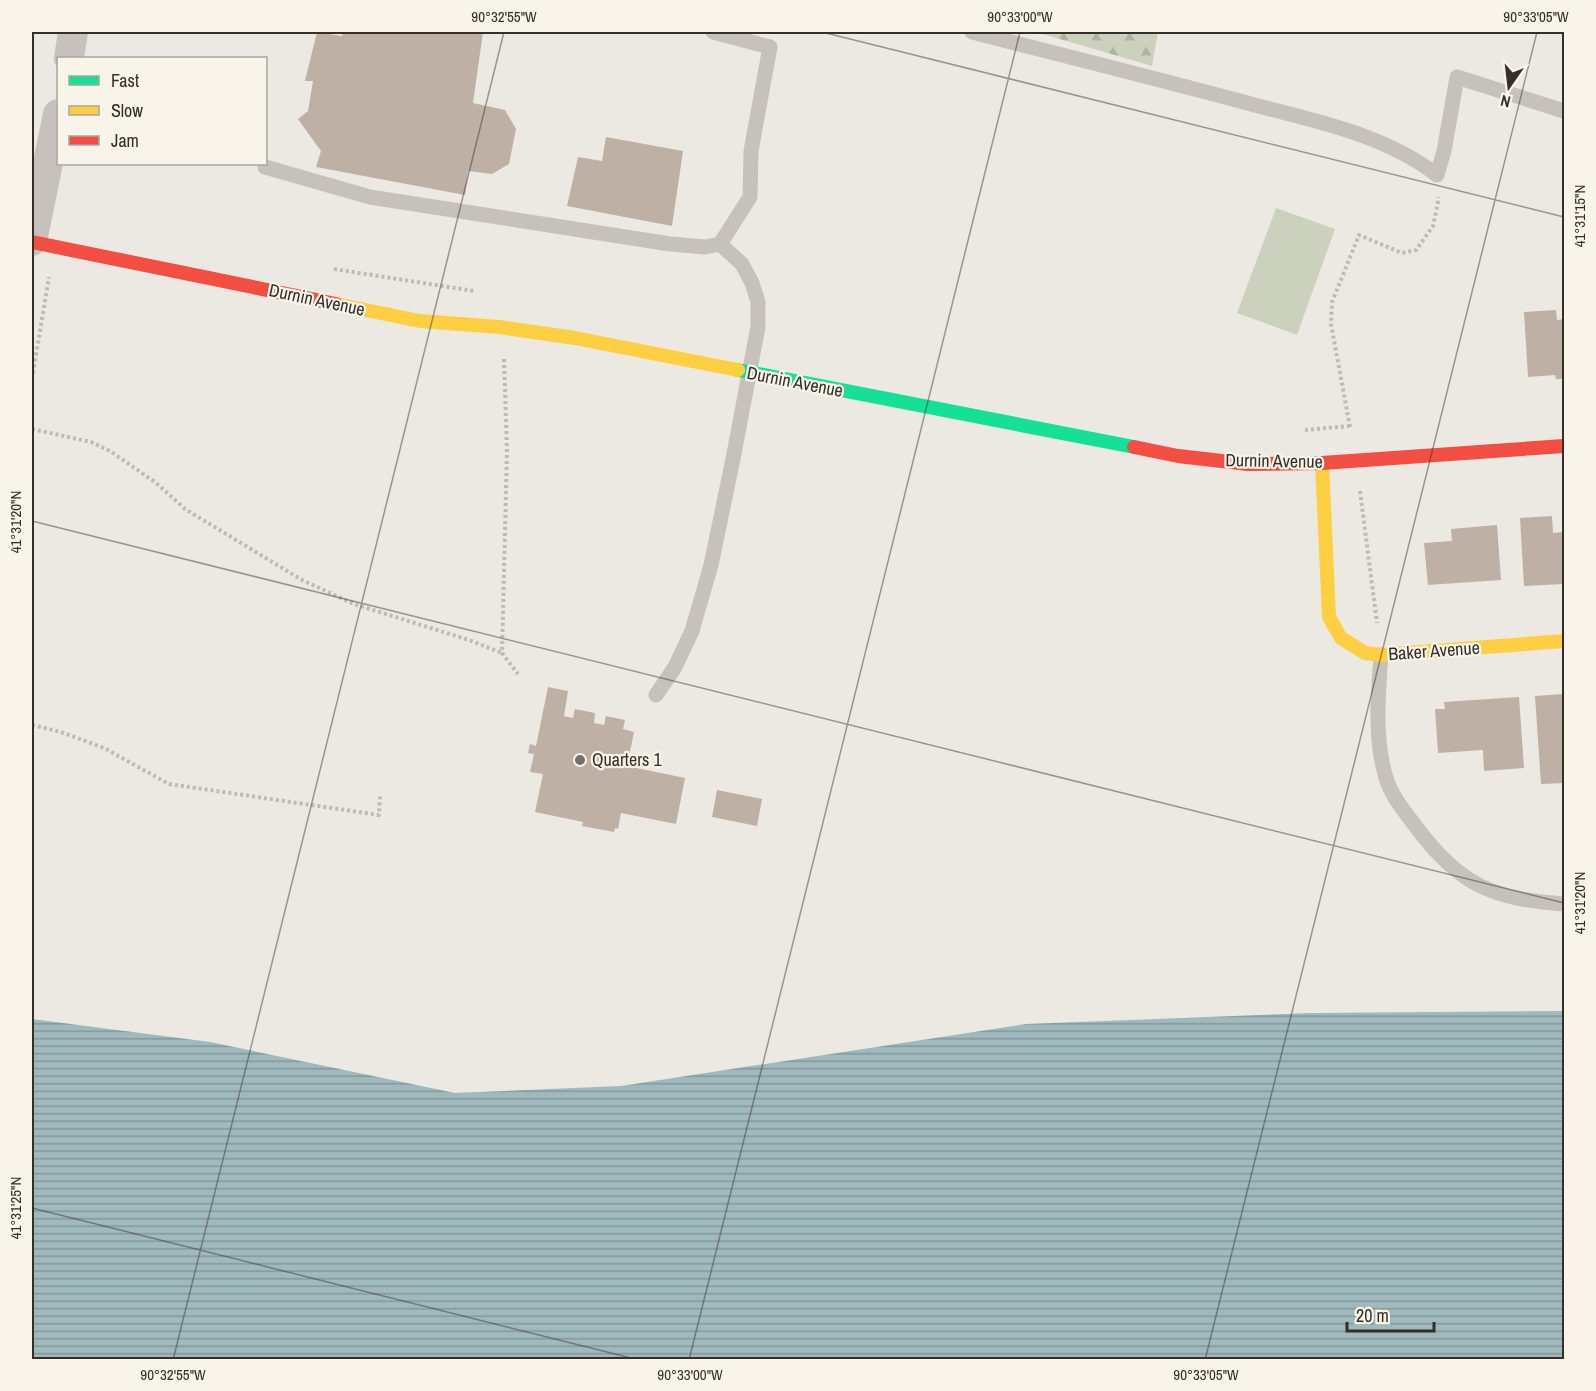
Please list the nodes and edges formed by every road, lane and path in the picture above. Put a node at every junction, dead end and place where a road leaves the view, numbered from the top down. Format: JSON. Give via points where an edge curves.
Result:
{"nodes":[{"id":1,"x":73,"y":32,"type":"edge"},
{"id":2,"x":713,"y":32,"type":"edge"},
{"id":3,"x":972,"y":32,"type":"edge"},
{"id":4,"x":69,"y":57,"type":"edge"},
{"id":5,"x":1564,"y":111,"type":"edge"},
{"id":6,"x":57,"y":119,"type":"edge"},
{"id":7,"x":265,"y":167,"type":"dead end"},
{"id":8,"x":1437,"y":175,"type":"junction"},
{"id":9,"x":32,"y":242,"type":"edge"},
{"id":10,"x":720,"y":244,"type":"junction"},
{"id":11,"x":49,"y":275,"type":"dead end"},
{"id":12,"x":499,"y":327,"type":"junction"},
{"id":13,"x":749,"y":373,"type":"junction"},
{"id":14,"x":32,"y":379,"type":"edge"},
{"id":15,"x":1349,"y":426,"type":"junction"},
{"id":16,"x":32,"y":429,"type":"edge"},
{"id":17,"x":1304,"y":430,"type":"dead end"},
{"id":18,"x":1352,"y":435,"type":"dead end"},
{"id":19,"x":1564,"y":446,"type":"edge"},
{"id":20,"x":1322,"y":463,"type":"junction"},
{"id":21,"x":1359,"y":481,"type":"dead end"},
{"id":22,"x":1378,"y":630,"type":"dead end"},
{"id":23,"x":1564,"y":641,"type":"edge"},
{"id":24,"x":502,"y":653,"type":"junction"},
{"id":25,"x":1381,"y":655,"type":"junction"},
{"id":26,"x":518,"y":674,"type":"dead end"},
{"id":27,"x":656,"y":694,"type":"dead end"},
{"id":28,"x":32,"y":725,"type":"edge"},
{"id":29,"x":380,"y":795,"type":"dead end"},
{"id":30,"x":1564,"y":904,"type":"edge"}],
"edges":[{"from":1,"to":4,"type":"street"},
{"from":2,"to":10,"type":"lane","via":[[770,46],[751,151],[750,197]]},
{"from":3,"to":8,"type":"lane","via":[[1369,137]]},
{"from":5,"to":8,"type":"lane","via":[[1457,77]]},
{"from":6,"to":9,"type":"street"},
{"from":7,"to":10,"type":"lane","via":[[369,197],[670,244]]},
{"from":8,"to":15,"type":"path","via":[[1440,201],[1433,226],[1416,250],[1402,253],[1359,235],[1332,302],[1331,324]]},
{"from":9,"to":12,"type":"street","name":"Durnin Avenue","via":[[420,321]]},
{"from":10,"to":13,"type":"lane","via":[[742,264],[758,302],[758,327]]},
{"from":11,"to":14,"type":"path"},
{"from":12,"to":13,"type":"street","name":"Durnin Avenue"},
{"from":12,"to":24,"type":"path","via":[[505,368],[507,451]]},
{"from":13,"to":20,"type":"street","name":"Durnin Avenue","via":[[1178,456],[1248,464]]},
{"from":13,"to":27,"type":"lane","via":[[711,565],[692,632]]},
{"from":15,"to":17,"type":"path"},
{"from":15,"to":18,"type":"path"},
{"from":16,"to":24,"type":"path","via":[[91,442],[110,451],[186,509],[302,580],[354,604]]},
{"from":19,"to":20,"type":"street","name":"Durnin Avenue"},
{"from":20,"to":25,"type":"street","name":"Baker Avenue","via":[[1329,617],[1341,638],[1365,653]]},
{"from":21,"to":22,"type":"path"},
{"from":23,"to":25,"type":"street","name":"Baker Avenue"},
{"from":24,"to":26,"type":"path"},
{"from":25,"to":30,"type":"lane","via":[[1377,697],[1380,742],[1386,778],[1397,802],[1435,852],[1475,884],[1505,896]]},
{"from":28,"to":29,"type":"path","via":[[104,748],[169,784],[379,815]]}]}
